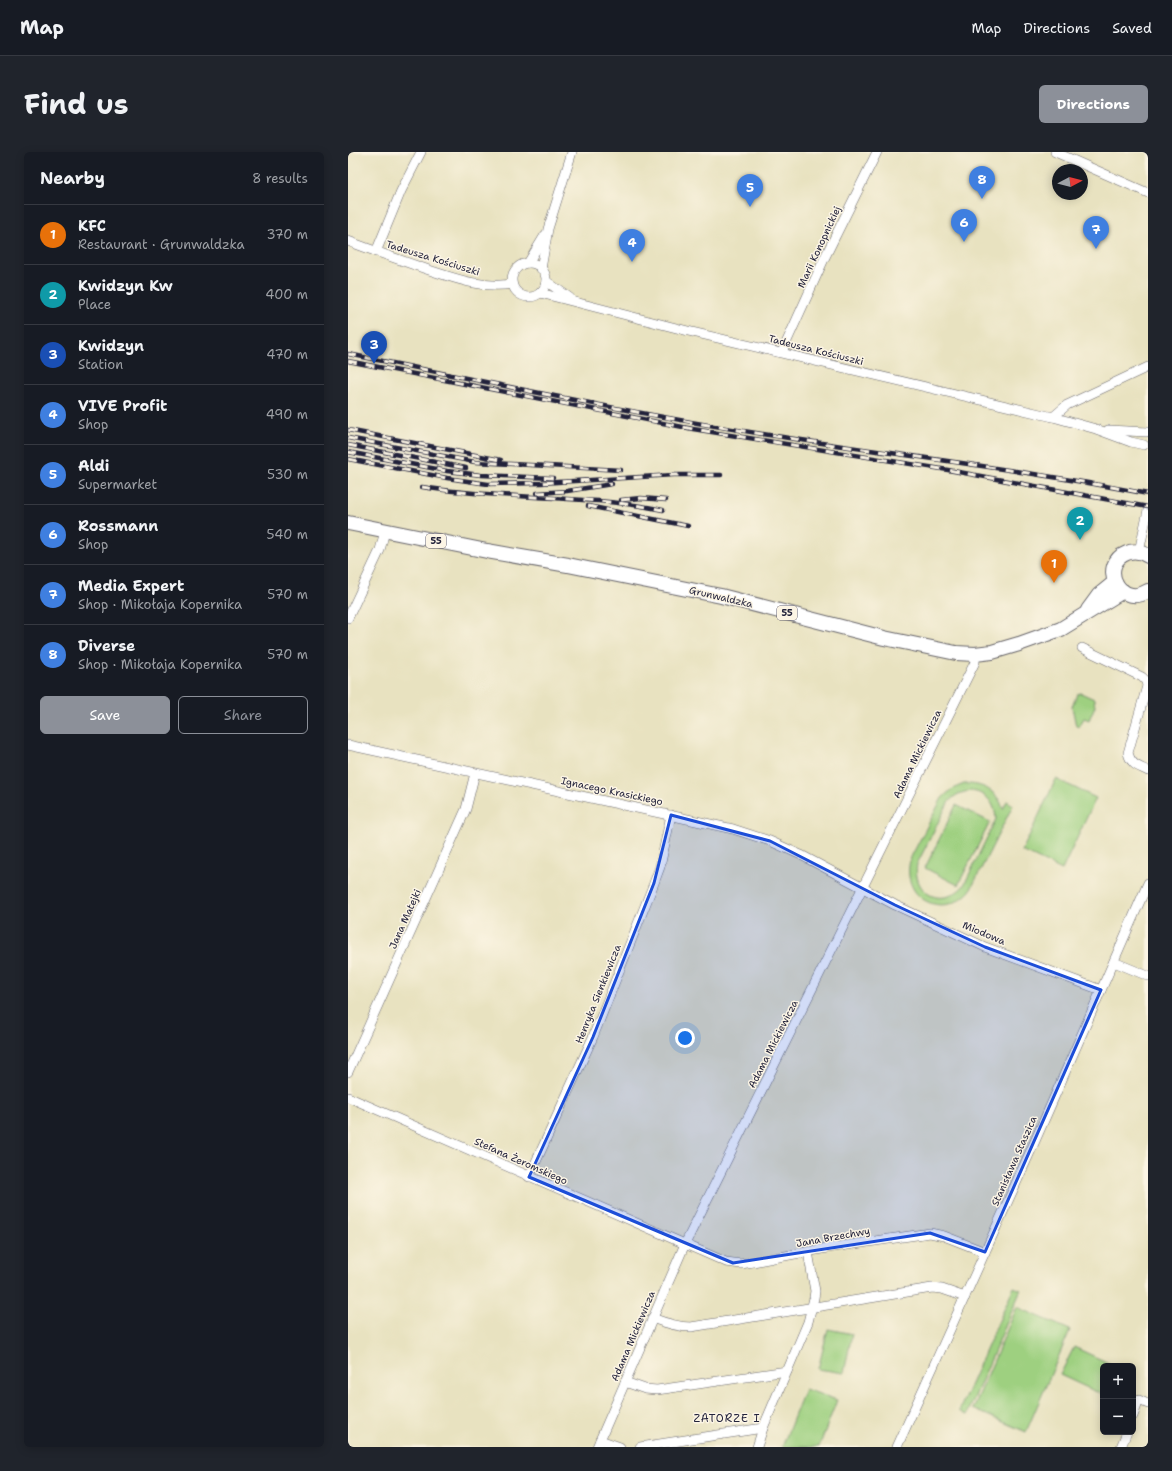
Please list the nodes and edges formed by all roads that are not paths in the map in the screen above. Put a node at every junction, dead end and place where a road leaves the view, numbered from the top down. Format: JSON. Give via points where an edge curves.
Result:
{"nodes":[{"id":1,"x":421,"y":152,"type":"edge"},
{"id":2,"x":572,"y":152,"type":"edge"},
{"id":3,"x":878,"y":152,"type":"edge"},
{"id":4,"x":1055,"y":152,"type":"edge"},
{"id":5,"x":1148,"y":194,"type":"edge"},
{"id":6,"x":548,"y":229,"type":"junction"},
{"id":7,"x":348,"y":241,"type":"edge"},
{"id":8,"x":376,"y":252,"type":"junction"},
{"id":9,"x":528,"y":263,"type":"junction"},
{"id":10,"x":541,"y":269,"type":"junction"},
{"id":11,"x":546,"y":281,"type":"junction"},
{"id":12,"x":512,"y":284,"type":"junction"},
{"id":13,"x":540,"y":293,"type":"junction"},
{"id":14,"x":574,"y":301,"type":"junction"},
{"id":15,"x":782,"y":352,"type":"junction"},
{"id":16,"x":1148,"y":367,"type":"edge"},
{"id":17,"x":1053,"y":417,"type":"junction"},
{"id":18,"x":1096,"y":429,"type":"junction"},
{"id":19,"x":1147,"y":432,"type":"edge"},
{"id":20,"x":1146,"y":449,"type":"edge"},
{"id":21,"x":1148,"y":510,"type":"edge"},
{"id":22,"x":348,"y":523,"type":"edge"},
{"id":23,"x":385,"y":531,"type":"junction"},
{"id":24,"x":1144,"y":554,"type":"edge"},
{"id":25,"x":1119,"y":587,"type":"junction"},
{"id":26,"x":1148,"y":591,"type":"edge"},
{"id":27,"x":348,"y":618,"type":"edge"},
{"id":28,"x":1082,"y":648,"type":"dead end"},
{"id":29,"x":975,"y":654,"type":"junction"},
{"id":30,"x":348,"y":744,"type":"edge"},
{"id":31,"x":1148,"y":771,"type":"edge"},
{"id":32,"x":475,"y":773,"type":"junction"},
{"id":33,"x":671,"y":815,"type":"junction"},
{"id":34,"x":1148,"y":883,"type":"edge"},
{"id":35,"x":862,"y":888,"type":"junction"},
{"id":36,"x":1114,"y":962,"type":"junction"},
{"id":37,"x":1148,"y":976,"type":"edge"},
{"id":38,"x":1101,"y":990,"type":"junction"},
{"id":39,"x":348,"y":1072,"type":"edge"},
{"id":40,"x":348,"y":1098,"type":"edge"},
{"id":41,"x":529,"y":1177,"type":"junction"},
{"id":42,"x":685,"y":1244,"type":"junction"},
{"id":43,"x":808,"y":1252,"type":"junction"},
{"id":44,"x":986,"y":1252,"type":"junction"},
{"id":45,"x":965,"y":1297,"type":"junction"},
{"id":46,"x":812,"y":1307,"type":"junction"},
{"id":47,"x":652,"y":1318,"type":"junction"},
{"id":48,"x":788,"y":1371,"type":"junction"},
{"id":49,"x":625,"y":1382,"type":"junction"},
{"id":50,"x":1148,"y":1404,"type":"edge"},
{"id":51,"x":1136,"y":1408,"type":"edge"},
{"id":52,"x":763,"y":1428,"type":"junction"},
{"id":53,"x":1126,"y":1435,"type":"edge"},
{"id":54,"x":598,"y":1444,"type":"edge"},
{"id":55,"x":620,"y":1447,"type":"edge"},
{"id":56,"x":640,"y":1447,"type":"edge"},
{"id":57,"x":757,"y":1447,"type":"edge"},
{"id":58,"x":897,"y":1447,"type":"edge"},
{"id":59,"x":1121,"y":1447,"type":"edge"}],
"edges":[{"from":1,"to":8,"type":"street","via":[[401,191]]},
{"from":2,"to":6,"type":"street"},
{"from":3,"to":15,"type":"street","name":"Marii Konopnickiej","via":[[825,257]]},
{"from":4,"to":5,"type":"street"},
{"from":6,"to":9,"type":"street"},
{"from":6,"to":10,"type":"street"},
{"from":7,"to":8,"type":"street","name":"Tadeusza Kościuszki"},
{"from":8,"to":12,"type":"street","name":"Tadeusza Kościuszki","via":[[481,285]]},
{"from":9,"to":10,"type":"street"},
{"from":9,"to":12,"type":"street","via":[[515,270]]},
{"from":10,"to":11,"type":"street"},
{"from":11,"to":13,"type":"street"},
{"from":11,"to":14,"type":"street","name":"Tadeusza Kościuszki"},
{"from":12,"to":13,"type":"street","via":[[520,295],[527,297]]},
{"from":13,"to":14,"type":"street","name":"Tadeusza Kościuszki"},
{"from":14,"to":15,"type":"street","name":"Tadeusza Kościuszki"},
{"from":15,"to":17,"type":"street","name":"Tadeusza Kościuszki"},
{"from":16,"to":17,"type":"street","via":[[1067,405]]},
{"from":17,"to":18,"type":"street","name":"Tadeusza Kościuszki"},
{"from":18,"to":19,"type":"street","name":"Tadeusza Kościuszki"},
{"from":18,"to":20,"type":"street","name":"Tadeusza Kościuszki"},
{"from":19,"to":20,"type":"street","via":[[1144,439]]},
{"from":21,"to":24,"type":"street","via":[[1144,530]]},
{"from":22,"to":23,"type":"main road","name":"Grunwaldzka","number":"55"},
{"from":23,"to":27,"type":"street","via":[[380,550]]},
{"from":23,"to":29,"type":"main road","name":"Grunwaldzka","number":"55","via":[[721,596],[940,651]]},
{"from":24,"to":25,"type":"main road","via":[[1126,553],[1119,559],[1113,572]]},
{"from":25,"to":26,"type":"main road","via":[[1129,595]]},
{"from":25,"to":29,"type":"main road","name":"Grunwaldzka","number":"55","via":[[1105,603],[1061,629],[1007,648]]},
{"from":28,"to":31,"type":"street","via":[[1146,681],[1147,686],[1128,753],[1135,765]]},
{"from":29,"to":35,"type":"street","name":"Adama Mickiewicza","via":[[975,662]]},
{"from":30,"to":32,"type":"street","name":"Ignacego Krasickiego"},
{"from":32,"to":33,"type":"street","name":"Ignacego Krasickiego"},
{"from":32,"to":39,"type":"street","name":"Jana Matejki","via":[[466,809]]},
{"from":33,"to":35,"type":"street","name":"Ignacego Krasickiego","via":[[733,829],[770,841]]},
{"from":33,"to":41,"type":"street","name":"Henryka Sienkiewicza","via":[[654,883],[593,1037]]},
{"from":34,"to":36,"type":"street","name":"Stanisława Staszica"},
{"from":35,"to":38,"type":"street","name":"Miodowa","via":[[985,946]]},
{"from":35,"to":42,"type":"street","name":"Adama Mickiewicza"},
{"from":36,"to":37,"type":"street"},
{"from":36,"to":38,"type":"street","name":"Stanisława Staszica"},
{"from":38,"to":44,"type":"street","name":"Stanisława Staszica"},
{"from":40,"to":41,"type":"street","name":"Stefana Żeromskiego"},
{"from":41,"to":42,"type":"street","name":"Stefana Żeromskiego"},
{"from":42,"to":43,"type":"street","name":"Jana Brzechwy","via":[[733,1263]]},
{"from":42,"to":47,"type":"street","name":"Adama Mickiewicza"},
{"from":43,"to":44,"type":"street","name":"Jana Brzechwy","via":[[930,1233]]},
{"from":43,"to":46,"type":"street","via":[[815,1294]]},
{"from":44,"to":45,"type":"street","name":"Stanisława Staszica"},
{"from":45,"to":46,"type":"street","via":[[932,1288]]},
{"from":45,"to":58,"type":"street","name":"Stanisława Staszica"},
{"from":46,"to":47,"type":"street","via":[[692,1327],[680,1327]]},
{"from":46,"to":48,"type":"street"},
{"from":47,"to":49,"type":"street","name":"Adama Mickiewicza"},
{"from":48,"to":49,"type":"street","via":[[657,1390]]},
{"from":48,"to":52,"type":"street"},
{"from":49,"to":54,"type":"street","name":"Adama Mickiewicza"},
{"from":50,"to":51,"type":"street","via":[[1139,1400]]},
{"from":52,"to":56,"type":"street"},
{"from":52,"to":57,"type":"street"},
{"from":53,"to":59,"type":"street"},
{"from":54,"to":55,"type":"street"}]}
